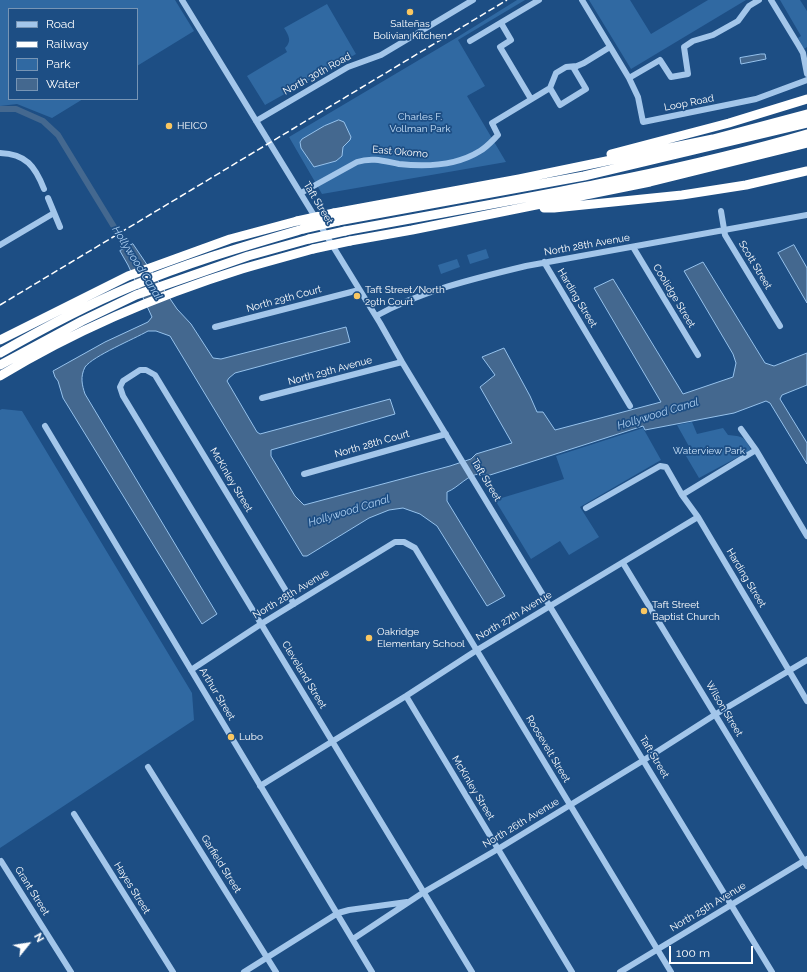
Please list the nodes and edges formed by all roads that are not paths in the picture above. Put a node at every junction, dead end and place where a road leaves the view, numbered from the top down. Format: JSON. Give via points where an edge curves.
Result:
{"nodes":[{"id":1,"x":182,"y":0,"type":"edge"},
{"id":2,"x":473,"y":0,"type":"edge"},
{"id":3,"x":539,"y":0,"type":"edge"},
{"id":4,"x":582,"y":0,"type":"edge"},
{"id":5,"x":759,"y":0,"type":"edge"},
{"id":6,"x":771,"y":0,"type":"edge"},
{"id":7,"x":501,"y":23,"type":"junction"},
{"id":8,"x":470,"y":42,"type":"dead end"},
{"id":9,"x":610,"y":47,"type":"junction"},
{"id":10,"x":806,"y":62,"type":"edge"},
{"id":11,"x":573,"y":67,"type":"junction"},
{"id":12,"x":807,"y":74,"type":"edge"},
{"id":13,"x":629,"y":78,"type":"junction"},
{"id":14,"x":807,"y":80,"type":"edge"},
{"id":15,"x":550,"y":88,"type":"junction"},
{"id":16,"x":531,"y":99,"type":"junction"},
{"id":17,"x":807,"y":99,"type":"edge"},
{"id":18,"x":807,"y":114,"type":"edge"},
{"id":19,"x":256,"y":121,"type":"junction"},
{"id":20,"x":807,"y":123,"type":"edge"},
{"id":21,"x":807,"y":134,"type":"edge"},
{"id":22,"x":807,"y":143,"type":"edge"},
{"id":23,"x":0,"y":153,"type":"edge"},
{"id":24,"x":807,"y":171,"type":"edge"},
{"id":25,"x":519,"y":179,"type":"junction"},
{"id":26,"x":44,"y":189,"type":"dead end"},
{"id":27,"x":301,"y":193,"type":"junction"},
{"id":28,"x":48,"y":198,"type":"dead end"},
{"id":29,"x":525,"y":208,"type":"junction"},
{"id":30,"x":721,"y":211,"type":"dead end"},
{"id":31,"x":54,"y":213,"type":"junction"},
{"id":32,"x":807,"y":215,"type":"edge"},
{"id":33,"x":336,"y":217,"type":"junction"},
{"id":34,"x":60,"y":227,"type":"dead end"},
{"id":35,"x":724,"y":230,"type":"junction"},
{"id":36,"x":0,"y":245,"type":"edge"},
{"id":37,"x":633,"y":247,"type":"junction"},
{"id":38,"x":544,"y":262,"type":"junction"},
{"id":39,"x":359,"y":290,"type":"junction"},
{"id":40,"x":376,"y":316,"type":"junction"},
{"id":41,"x":780,"y":326,"type":"dead end"},
{"id":42,"x":215,"y":327,"type":"dead end"},
{"id":43,"x":0,"y":340,"type":"edge"},
{"id":44,"x":0,"y":353,"type":"edge"},
{"id":45,"x":698,"y":355,"type":"dead end"},
{"id":46,"x":402,"y":362,"type":"junction"},
{"id":47,"x":0,"y":365,"type":"edge"},
{"id":48,"x":146,"y":370,"type":"joint"},
{"id":49,"x":0,"y":376,"type":"edge"},
{"id":50,"x":262,"y":398,"type":"dead end"},
{"id":51,"x":630,"y":406,"type":"dead end"},
{"id":52,"x":45,"y":426,"type":"dead end"},
{"id":53,"x":741,"y":429,"type":"dead end"},
{"id":54,"x":446,"y":434,"type":"junction"},
{"id":55,"x":756,"y":450,"type":"junction"},
{"id":56,"x":304,"y":474,"type":"dead end"},
{"id":57,"x":682,"y":495,"type":"junction"},
{"id":58,"x":586,"y":508,"type":"dead end"},
{"id":59,"x":698,"y":517,"type":"junction"},
{"id":60,"x":807,"y":536,"type":"edge"},
{"id":61,"x":404,"y":542,"type":"joint"},
{"id":62,"x":624,"y":563,"type":"junction"},
{"id":63,"x":294,"y":604,"type":"junction"},
{"id":64,"x":549,"y":606,"type":"junction"},
{"id":65,"x":261,"y":624,"type":"junction"},
{"id":66,"x":477,"y":650,"type":"junction"},
{"id":67,"x":807,"y":660,"type":"edge"},
{"id":68,"x":191,"y":670,"type":"junction"},
{"id":69,"x":789,"y":671,"type":"junction"},
{"id":70,"x":406,"y":696,"type":"junction"},
{"id":71,"x":807,"y":701,"type":"edge"},
{"id":72,"x":716,"y":714,"type":"junction"},
{"id":73,"x":333,"y":741,"type":"junction"},
{"id":74,"x":644,"y":760,"type":"junction"},
{"id":75,"x":148,"y":767,"type":"dead end"},
{"id":76,"x":260,"y":786,"type":"junction"},
{"id":77,"x":570,"y":805,"type":"junction"},
{"id":78,"x":74,"y":814,"type":"dead end"},
{"id":79,"x":498,"y":849,"type":"junction"},
{"id":80,"x":2,"y":861,"type":"dead end"},
{"id":81,"x":806,"y":862,"type":"edge"},
{"id":82,"x":424,"y":892,"type":"junction"},
{"id":83,"x":408,"y":902,"type":"junction"},
{"id":84,"x":731,"y":905,"type":"junction"},
{"id":85,"x":338,"y":913,"type":"junction"},
{"id":86,"x":353,"y":939,"type":"junction"},
{"id":87,"x":658,"y":950,"type":"junction"},
{"id":88,"x":267,"y":957,"type":"junction"},
{"id":89,"x":71,"y":972,"type":"edge"},
{"id":90,"x":173,"y":972,"type":"edge"},
{"id":91,"x":244,"y":972,"type":"edge"},
{"id":92,"x":276,"y":972,"type":"edge"},
{"id":93,"x":372,"y":972,"type":"edge"},
{"id":94,"x":472,"y":972,"type":"edge"},
{"id":95,"x":572,"y":972,"type":"edge"},
{"id":96,"x":620,"y":972,"type":"edge"},
{"id":97,"x":672,"y":972,"type":"edge"},
{"id":98,"x":772,"y":972,"type":"edge"}],
"edges":[{"from":1,"to":19,"type":"street","name":"Taft Street"},
{"from":2,"to":19,"type":"street","name":"North 30th Road","via":[[381,55],[344,69]]},
{"from":3,"to":7,"type":"street"},
{"from":4,"to":9,"type":"street"},
{"from":5,"to":13,"type":"street","via":[[749,6],[738,21],[713,35],[686,44],[684,47],[688,74],[671,78],[660,60]]},
{"from":6,"to":10,"type":"street"},
{"from":7,"to":8,"type":"street"},
{"from":7,"to":16,"type":"street","via":[[511,40],[500,47]]},
{"from":9,"to":11,"type":"street"},
{"from":9,"to":13,"type":"street"},
{"from":10,"to":12,"type":"street"},
{"from":11,"to":15,"type":"street","via":[[566,67],[556,73]]},
{"from":11,"to":15,"type":"street","via":[[586,89],[560,105]]},
{"from":13,"to":14,"type":"street","name":"Loop Road","via":[[638,97],[643,122],[740,103],[767,96]]},
{"from":15,"to":16,"type":"street"},
{"from":16,"to":27,"type":"street","name":"East Okomo","via":[[492,123],[498,135],[477,153],[466,158],[444,164],[417,165],[377,159],[363,160]]},
{"from":17,"to":25,"type":"highway","via":[[729,123]]},
{"from":18,"to":25,"type":"highway","via":[[712,139]]},
{"from":19,"to":27,"type":"street","name":"Taft Street"},
{"from":20,"to":33,"type":"highway","via":[[584,176]]},
{"from":21,"to":47,"type":"highway","bridge":true,"via":[[629,178],[345,231],[248,256],[136,295]]},
{"from":22,"to":29,"type":"highway","via":[[650,182]]},
{"from":23,"to":26,"type":"street","via":[[25,158],[38,175]]},
{"from":24,"to":29,"type":"highway","via":[[682,195],[554,208]]},
{"from":25,"to":33,"type":"highway"},
{"from":27,"to":39,"type":"street","name":"Taft Street"},
{"from":28,"to":31,"type":"street"},
{"from":29,"to":49,"type":"highway","bridge":true,"via":[[313,249],[242,270],[141,306],[69,339]]},
{"from":30,"to":35,"type":"street","name":"Scott Street"},
{"from":31,"to":34,"type":"street"},
{"from":31,"to":36,"type":"street"},
{"from":32,"to":35,"type":"street","name":"North 28th Avenue"},
{"from":33,"to":43,"type":"highway","bridge":true,"via":[[297,221],[230,239],[156,265],[128,276]]},
{"from":33,"to":44,"type":"highway","bridge":true,"via":[[226,252],[131,287]]},
{"from":35,"to":37,"type":"street","name":"North 28th Avenue"},
{"from":35,"to":41,"type":"street","name":"Scott Street"},
{"from":37,"to":38,"type":"street","name":"North 28th Avenue"},
{"from":37,"to":45,"type":"street","name":"Coolidge Street"},
{"from":38,"to":40,"type":"street","name":"North 28th Avenue","via":[[433,292]]},
{"from":38,"to":51,"type":"street","name":"Harding Street"},
{"from":39,"to":40,"type":"street","name":"Taft Street"},
{"from":39,"to":42,"type":"street","name":"North 29th Court"},
{"from":40,"to":46,"type":"street","name":"Taft Street"},
{"from":46,"to":50,"type":"street","name":"North 29th Avenue"},
{"from":46,"to":54,"type":"street","name":"Taft Street"},
{"from":48,"to":63,"type":"street","name":"McKinley Street","via":[[155,375]]},
{"from":48,"to":65,"type":"street","name":"Cleveland Street","via":[[140,370],[123,381],[120,387],[123,396]]},
{"from":52,"to":68,"type":"street","name":"Arthur Street"},
{"from":53,"to":55,"type":"street"},
{"from":54,"to":56,"type":"street","name":"North 28th Court"},
{"from":54,"to":64,"type":"street","name":"Taft Street"},
{"from":55,"to":57,"type":"street"},
{"from":55,"to":60,"type":"street"},
{"from":57,"to":58,"type":"street","name":"Harding Street","via":[[666,467],[660,466]]},
{"from":57,"to":59,"type":"street","name":"Harding Street"},
{"from":59,"to":62,"type":"street","name":"North 27th Avenue"},
{"from":59,"to":69,"type":"street","name":"Harding Street"},
{"from":61,"to":63,"type":"street","name":"North 28th Avenue","via":[[395,542]]},
{"from":61,"to":66,"type":"street","name":"Roosevelt Street","via":[[415,548]]},
{"from":62,"to":64,"type":"street","name":"North 27th Avenue"},
{"from":62,"to":72,"type":"street","name":"Wilson Street"},
{"from":63,"to":65,"type":"street","name":"North 28th Avenue"},
{"from":64,"to":66,"type":"street","name":"North 27th Avenue"},
{"from":64,"to":74,"type":"street","name":"Taft Street"},
{"from":65,"to":68,"type":"street","name":"North 28th Avenue"},
{"from":65,"to":73,"type":"street","name":"Cleveland Street"},
{"from":66,"to":70,"type":"street","name":"North 27th Avenue"},
{"from":66,"to":77,"type":"street","name":"Roosevelt Street"},
{"from":67,"to":69,"type":"street","name":"North 26th Avenue"},
{"from":68,"to":76,"type":"street","name":"Arthur Street"},
{"from":69,"to":71,"type":"street","name":"Harding Street"},
{"from":69,"to":72,"type":"street","name":"North 26th Avenue"},
{"from":70,"to":73,"type":"street","name":"North 27th Avenue"},
{"from":70,"to":79,"type":"street","name":"McKinley Street"},
{"from":72,"to":74,"type":"street","name":"North 26th Avenue"},
{"from":72,"to":81,"type":"street","name":"Wilson Street"},
{"from":73,"to":76,"type":"street","name":"North 27th Avenue"},
{"from":73,"to":82,"type":"street","name":"Cleveland Street"},
{"from":74,"to":77,"type":"street","name":"North 26th Avenue"},
{"from":74,"to":84,"type":"street","name":"Taft Street"},
{"from":75,"to":88,"type":"street","name":"Garfield Street"},
{"from":76,"to":85,"type":"street","name":"Arthur Street"},
{"from":77,"to":79,"type":"street","name":"North 26th Avenue"},
{"from":77,"to":87,"type":"street","name":"Roosevelt Street"},
{"from":78,"to":90,"type":"street","name":"Hayes Street"},
{"from":79,"to":82,"type":"street","name":"North 26th Avenue"},
{"from":79,"to":95,"type":"street","name":"McKinley Street"},
{"from":80,"to":89,"type":"street","name":"Grant Street"},
{"from":81,"to":84,"type":"street","name":"North 25th Avenue"},
{"from":82,"to":83,"type":"street","name":"North 26th Avenue"},
{"from":82,"to":94,"type":"street","name":"Cleveland Street"},
{"from":83,"to":85,"type":"street","name":"North 26th Avenue"},
{"from":83,"to":86,"type":"street","name":"North 26th Avenue"},
{"from":84,"to":87,"type":"street","name":"North 25th Avenue"},
{"from":84,"to":98,"type":"street","name":"Taft Street"},
{"from":85,"to":86,"type":"street","name":"Arthur Street"},
{"from":85,"to":88,"type":"street","name":"North 26th Avenue"},
{"from":86,"to":93,"type":"street","name":"Arthur Street"},
{"from":87,"to":96,"type":"street","name":"North 25th Avenue"},
{"from":87,"to":97,"type":"street","name":"Roosevelt Street"},
{"from":88,"to":91,"type":"street","name":"North 26th Avenue"},
{"from":88,"to":92,"type":"street","name":"Garfield Street"}]}
